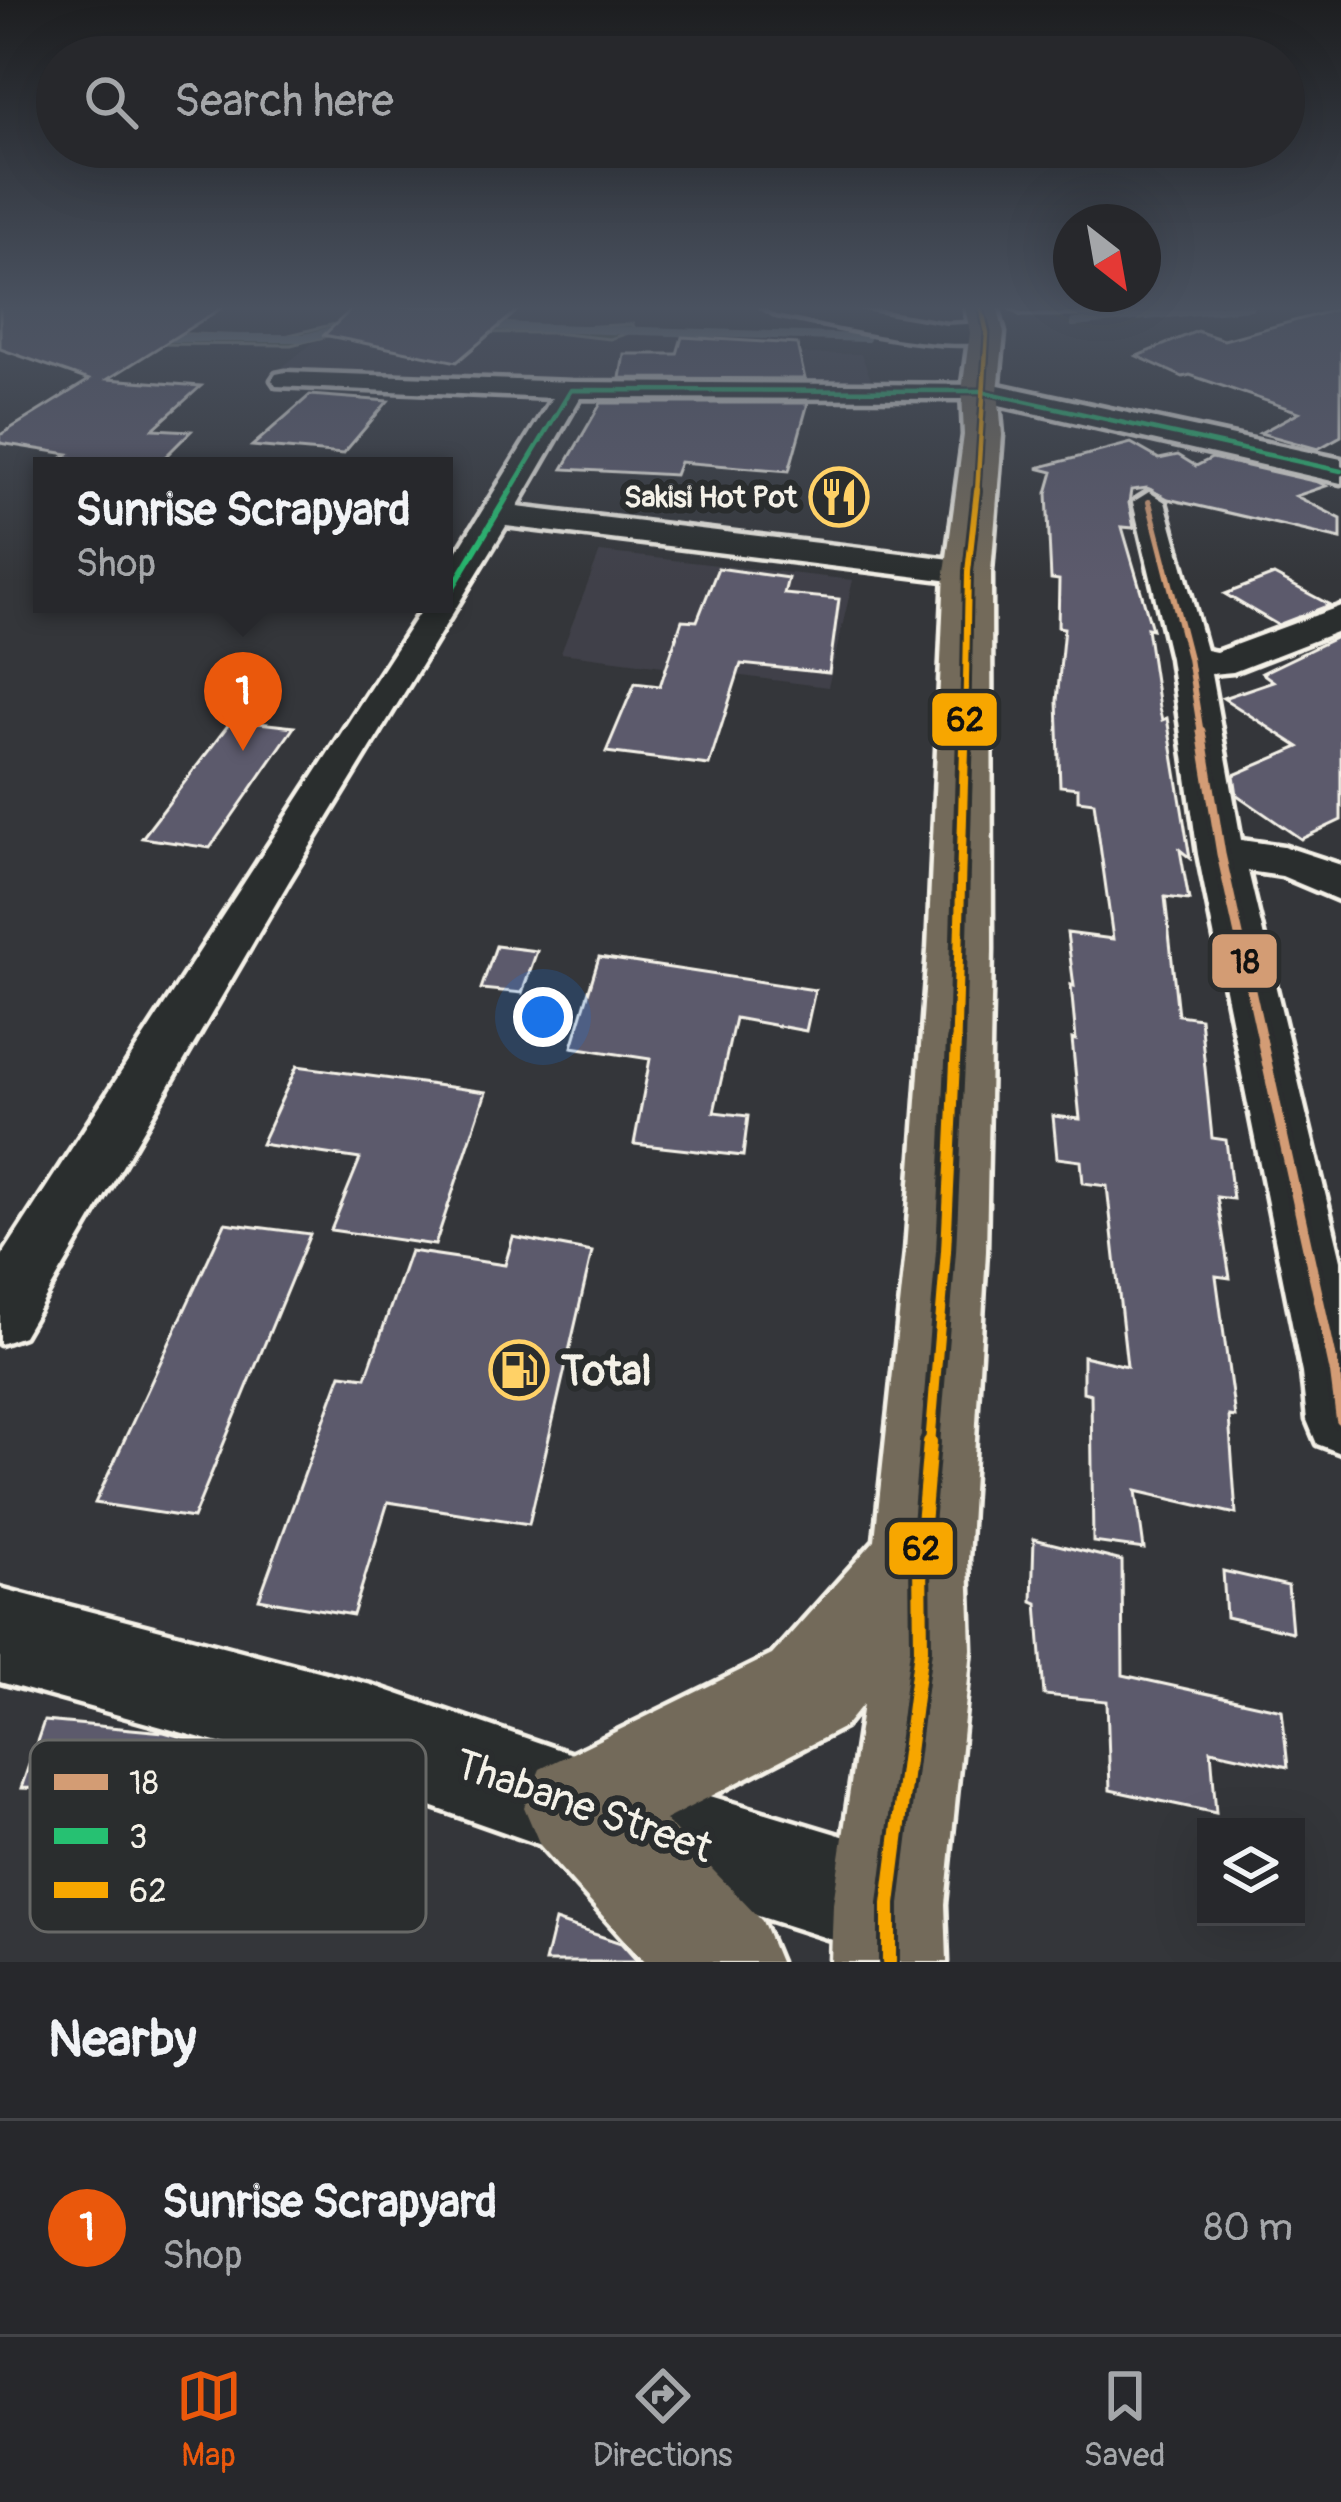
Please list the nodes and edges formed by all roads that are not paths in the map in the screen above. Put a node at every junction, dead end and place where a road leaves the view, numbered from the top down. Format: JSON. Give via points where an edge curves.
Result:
{"nodes":[{"id":1,"x":567,"y":398,"type":"edge"},
{"id":2,"x":986,"y":398,"type":"edge"},
{"id":3,"x":1154,"y":398,"type":"edge"},
{"id":4,"x":1341,"y":471,"type":"edge"},
{"id":5,"x":1149,"y":502,"type":"dead end"},
{"id":6,"x":500,"y":514,"type":"junction"},
{"id":7,"x":968,"y":572,"type":"junction"},
{"id":8,"x":453,"y":587,"type":"edge"},
{"id":9,"x":437,"y":613,"type":"edge"},
{"id":10,"x":1331,"y":632,"type":"edge"},
{"id":11,"x":1189,"y":658,"type":"junction"},
{"id":12,"x":1221,"y":854,"type":"junction"},
{"id":13,"x":1341,"y":885,"type":"edge"},
{"id":14,"x":0,"y":1315,"type":"edge"},
{"id":15,"x":1341,"y":1420,"type":"edge"},
{"id":16,"x":920,"y":1560,"type":"junction"},
{"id":17,"x":0,"y":1635,"type":"edge"},
{"id":18,"x":385,"y":1740,"type":"edge"},
{"id":19,"x":426,"y":1754,"type":"edge"},
{"id":20,"x":578,"y":1807,"type":"junction"},
{"id":21,"x":889,"y":1933,"type":"edge"},
{"id":22,"x":721,"y":1962,"type":"edge"}],
"edges":[{"from":1,"to":6,"type":"street"},
{"from":2,"to":7,"type":"main road"},
{"from":3,"to":4,"type":"street"},
{"from":5,"to":11,"type":"street"},
{"from":6,"to":7,"type":"street"},
{"from":6,"to":8,"type":"street"},
{"from":7,"to":16,"type":"main road","via":[[946,1251]]},
{"from":9,"to":14,"type":"street"},
{"from":10,"to":11,"type":"street","via":[[1219,664]]},
{"from":11,"to":12,"type":"street"},
{"from":12,"to":13,"type":"street","via":[[1254,854]]},
{"from":12,"to":15,"type":"street"},
{"from":16,"to":20,"type":"main road","via":[[808,1691]]},
{"from":16,"to":21,"type":"main road","via":[[921,1649]]},
{"from":17,"to":18,"type":"street","name":"Thabane Street"},
{"from":19,"to":20,"type":"street","name":"Thabane Street"},
{"from":20,"to":21,"type":"street","name":"Thabane Street"},
{"from":20,"to":22,"type":"main road"}]}
